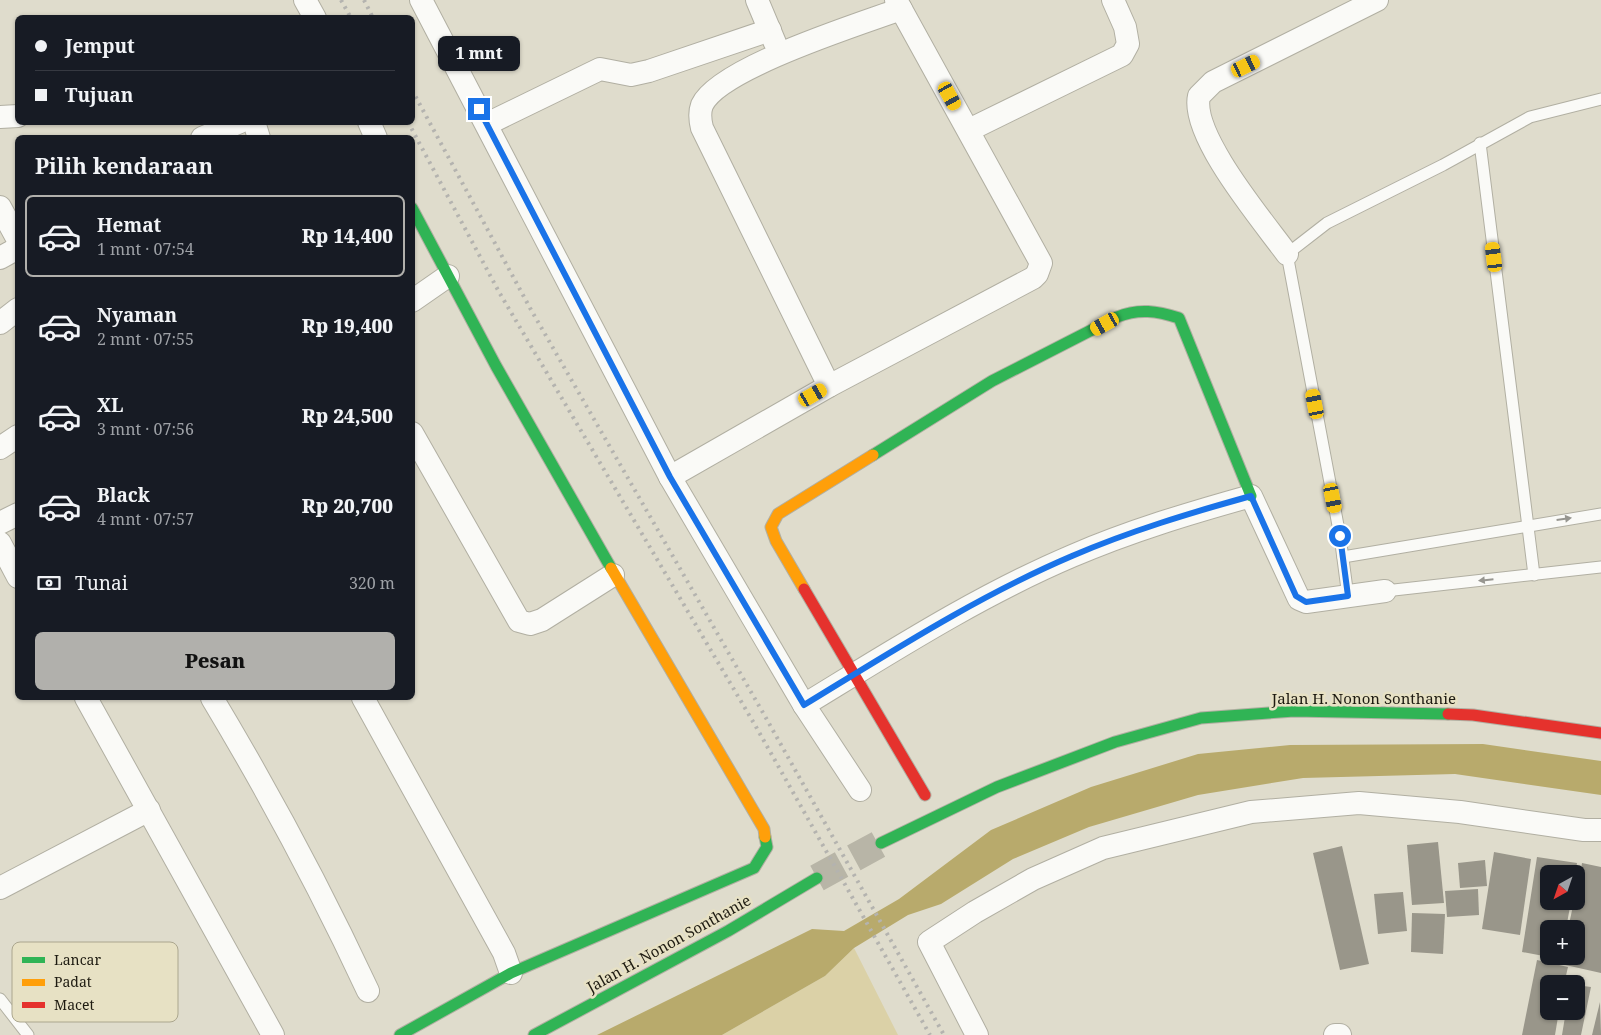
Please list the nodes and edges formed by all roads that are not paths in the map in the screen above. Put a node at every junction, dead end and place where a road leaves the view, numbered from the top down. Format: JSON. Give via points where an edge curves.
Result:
{"nodes":[{"id":1,"x":421,"y":0,"type":"edge"},
{"id":2,"x":757,"y":0,"type":"edge"},
{"id":3,"x":1113,"y":0,"type":"edge"},
{"id":4,"x":1377,"y":0,"type":"edge"},
{"id":5,"x":899,"y":4,"type":"edge"},
{"id":6,"x":770,"y":30,"type":"junction"},
{"id":7,"x":779,"y":54,"type":"junction"},
{"id":8,"x":1601,"y":99,"type":"edge"},
{"id":9,"x":15,"y":116,"type":"edge"},
{"id":10,"x":0,"y":117,"type":"edge"},
{"id":11,"x":487,"y":124,"type":"junction"},
{"id":12,"x":233,"y":125,"type":"edge"},
{"id":13,"x":969,"y":130,"type":"junction"},
{"id":14,"x":209,"y":135,"type":"edge"},
{"id":15,"x":1480,"y":143,"type":"junction"},
{"id":16,"x":0,"y":207,"type":"edge"},
{"id":17,"x":415,"y":214,"type":"edge"},
{"id":18,"x":15,"y":234,"type":"edge"},
{"id":19,"x":15,"y":250,"type":"edge"},
{"id":20,"x":1287,"y":254,"type":"junction"},
{"id":21,"x":0,"y":258,"type":"edge"},
{"id":22,"x":448,"y":276,"type":"junction"},
{"id":23,"x":415,"y":299,"type":"edge"},
{"id":24,"x":15,"y":311,"type":"edge"},
{"id":25,"x":0,"y":323,"type":"edge"},
{"id":26,"x":829,"y":386,"type":"junction"},
{"id":27,"x":15,"y":438,"type":"edge"},
{"id":28,"x":415,"y":438,"type":"edge"},
{"id":29,"x":0,"y":448,"type":"edge"},
{"id":30,"x":670,"y":477,"type":"junction"},
{"id":31,"x":1251,"y":496,"type":"junction"},
{"id":32,"x":1601,"y":514,"type":"edge"},
{"id":33,"x":15,"y":516,"type":"edge"},
{"id":34,"x":0,"y":523,"type":"edge"},
{"id":35,"x":1526,"y":524,"type":"junction"},
{"id":36,"x":0,"y":543,"type":"edge"},
{"id":37,"x":1343,"y":557,"type":"junction"},
{"id":38,"x":1601,"y":568,"type":"edge"},
{"id":39,"x":15,"y":571,"type":"edge"},
{"id":40,"x":613,"y":575,"type":"junction"},
{"id":41,"x":1534,"y":575,"type":"junction"},
{"id":42,"x":1384,"y":591,"type":"joint"},
{"id":43,"x":1348,"y":596,"type":"junction"},
{"id":44,"x":855,"y":674,"type":"junction"},
{"id":45,"x":87,"y":700,"type":"edge"},
{"id":46,"x":213,"y":700,"type":"edge"},
{"id":47,"x":364,"y":700,"type":"edge"},
{"id":48,"x":804,"y":705,"type":"junction"},
{"id":49,"x":1601,"y":733,"type":"edge"},
{"id":50,"x":860,"y":790,"type":"dead end"},
{"id":51,"x":925,"y":795,"type":"dead end"},
{"id":52,"x":149,"y":810,"type":"junction"},
{"id":53,"x":1601,"y":830,"type":"edge"},
{"id":54,"x":881,"y":843,"type":"tunnel mouth"},
{"id":55,"x":816,"y":878,"type":"tunnel mouth"},
{"id":56,"x":0,"y":888,"type":"edge"},
{"id":57,"x":512,"y":973,"type":"junction"},
{"id":58,"x":368,"y":991,"type":"dead end"},
{"id":59,"x":0,"y":999,"type":"edge"},
{"id":60,"x":12,"y":1014,"type":"edge"},
{"id":61,"x":18,"y":1022,"type":"edge"},
{"id":62,"x":28,"y":1035,"type":"edge"},
{"id":63,"x":273,"y":1035,"type":"edge"},
{"id":64,"x":400,"y":1035,"type":"edge"},
{"id":65,"x":534,"y":1035,"type":"edge"},
{"id":66,"x":978,"y":1035,"type":"edge"},
{"id":67,"x":1335,"y":1035,"type":"edge"},
{"id":68,"x":1340,"y":1035,"type":"edge"}],
"edges":[{"from":1,"to":11,"type":"street"},
{"from":2,"to":6,"type":"street"},
{"from":3,"to":13,"type":"street","via":[[1125,27],[1128,44],[1122,55]]},
{"from":4,"to":20,"type":"street","via":[[1213,82],[1199,96],[1199,116],[1222,164]]},
{"from":5,"to":7,"type":"street"},
{"from":5,"to":13,"type":"street"},
{"from":6,"to":7,"type":"street"},
{"from":6,"to":11,"type":"street","via":[[649,72],[631,75],[600,69]]},
{"from":7,"to":26,"type":"street","via":[[722,84],[701,106],[700,118],[702,128]]},
{"from":8,"to":15,"type":"lane","via":[[1530,117]]},
{"from":9,"to":10,"type":"street"},
{"from":11,"to":30,"type":"street"},
{"from":12,"to":14,"type":"street"},
{"from":13,"to":26,"type":"street","via":[[1041,263],[1037,274]]},
{"from":15,"to":20,"type":"lane","via":[[1444,165],[1327,223]]},
{"from":15,"to":35,"type":"lane"},
{"from":16,"to":18,"type":"street"},
{"from":17,"to":22,"type":"street"},
{"from":19,"to":21,"type":"street"},
{"from":20,"to":37,"type":"lane"},
{"from":22,"to":23,"type":"street"},
{"from":22,"to":40,"type":"street"},
{"from":24,"to":25,"type":"street"},
{"from":26,"to":30,"type":"street"},
{"from":27,"to":29,"type":"street"},
{"from":28,"to":40,"type":"street","via":[[519,621],[530,624],[542,620]]},
{"from":30,"to":48,"type":"street"},
{"from":31,"to":43,"type":"street","via":[[1299,599],[1306,602]]},
{"from":31,"to":44,"type":"street","via":[[1181,515],[1071,556],[990,595]]},
{"from":31,"to":44,"type":"street","via":[[1179,318],[1157,311],[1131,310],[992,381],[776,517],[771,527],[776,542]]},
{"from":35,"to":32,"type":"lane","one_way":true},
{"from":33,"to":34,"type":"street"},
{"from":35,"to":37,"type":"lane"},
{"from":35,"to":41,"type":"lane"},
{"from":36,"to":39,"type":"street"},
{"from":37,"to":43,"type":"lane"},
{"from":38,"to":41,"type":"lane"},
{"from":40,"to":57,"type":"street","via":[[764,829],[767,847],[754,868]]},
{"from":41,"to":42,"type":"lane","one_way":true},
{"from":42,"to":43,"type":"street"},
{"from":44,"to":48,"type":"street"},
{"from":44,"to":51,"type":"street"},
{"from":45,"to":52,"type":"street"},
{"from":46,"to":58,"type":"street","via":[[259,776]]},
{"from":47,"to":57,"type":"street"},
{"from":48,"to":50,"type":"street"},
{"from":49,"to":54,"type":"street","name":"Jalan H. Nonon Sonthanie","via":[[1473,715],[1294,711],[1201,718],[1115,742],[997,787]]},
{"from":52,"to":56,"type":"street"},
{"from":52,"to":63,"type":"street"},
{"from":53,"to":66,"type":"street","via":[[1390,805],[1342,803],[1251,812],[1103,848],[1033,879],[929,942]]},
{"from":55,"to":65,"type":"street","name":"Jalan H. Nonon Sonthanie","via":[[728,931]]},
{"from":57,"to":64,"type":"street"},
{"from":59,"to":60,"type":"lane"},
{"from":61,"to":62,"type":"lane"},
{"from":67,"to":68,"type":"street"}]}
